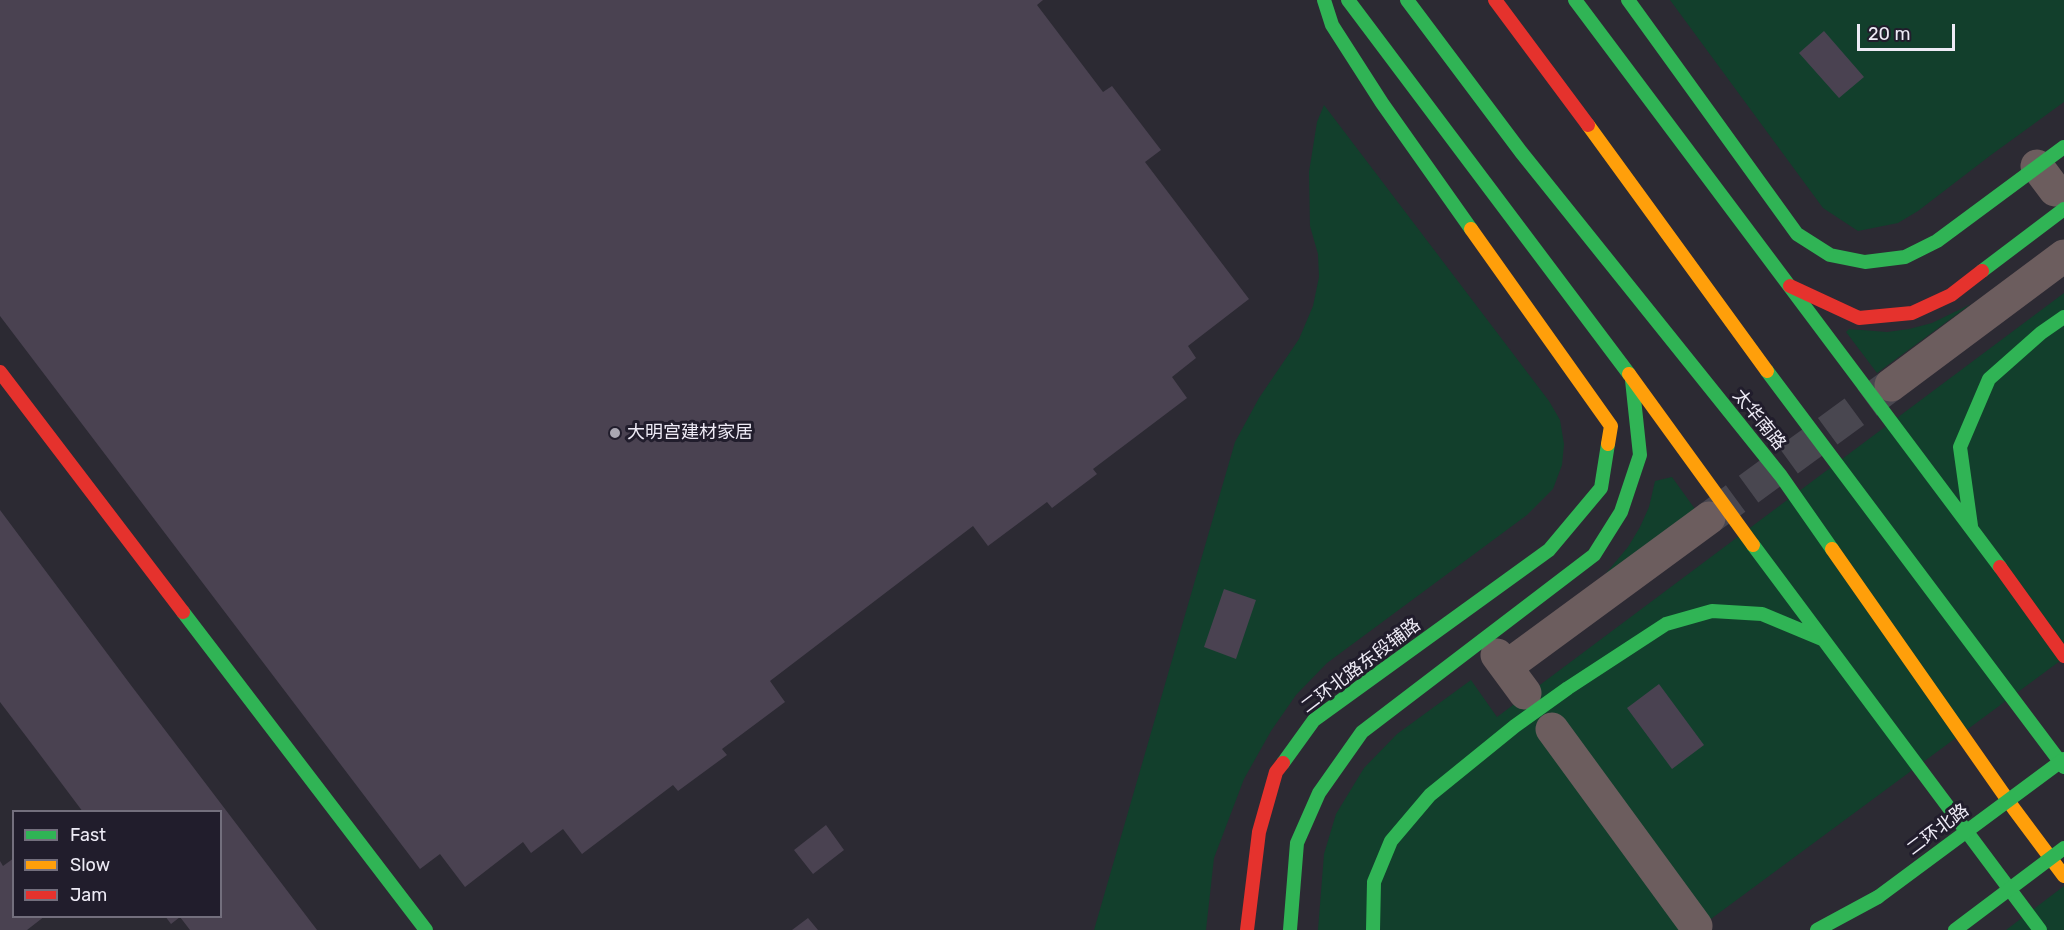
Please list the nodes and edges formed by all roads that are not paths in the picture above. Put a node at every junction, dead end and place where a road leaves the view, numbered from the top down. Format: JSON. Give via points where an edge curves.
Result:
{"nodes":[{"id":1,"x":1324,"y":0,"type":"edge"},
{"id":2,"x":1348,"y":0,"type":"edge"},
{"id":3,"x":1407,"y":0,"type":"edge"},
{"id":4,"x":1495,"y":0,"type":"edge"},
{"id":5,"x":1575,"y":0,"type":"edge"},
{"id":6,"x":1628,"y":0,"type":"edge"},
{"id":7,"x":2064,"y":147,"type":"edge"},
{"id":8,"x":2052,"y":189,"type":"edge"},
{"id":9,"x":2064,"y":256,"type":"edge"},
{"id":10,"x":1790,"y":286,"type":"junction"},
{"id":11,"x":2064,"y":317,"type":"edge"},
{"id":12,"x":0,"y":372,"type":"edge"},
{"id":13,"x":1632,"y":380,"type":"junction"},
{"id":14,"x":1891,"y":385,"type":"tunnel mouth"},
{"id":15,"x":1709,"y":518,"type":"tunnel mouth"},
{"id":16,"x":1971,"y":526,"type":"junction"},
{"id":17,"x":1822,"y":639,"type":"junction"},
{"id":18,"x":2064,"y":656,"type":"edge"},
{"id":19,"x":1525,"y":693,"type":"dead end"},
{"id":20,"x":1552,"y":729,"type":"dead end"},
{"id":21,"x":2064,"y":759,"type":"edge"},
{"id":22,"x":2064,"y":767,"type":"edge"},
{"id":23,"x":2064,"y":848,"type":"edge"},
{"id":24,"x":2064,"y":876,"type":"edge"},
{"id":25,"x":1878,"y":897,"type":"junction"},
{"id":26,"x":1696,"y":926,"type":"dead end"},
{"id":27,"x":426,"y":930,"type":"edge"},
{"id":28,"x":1247,"y":930,"type":"edge"},
{"id":29,"x":1290,"y":930,"type":"edge"},
{"id":30,"x":1373,"y":930,"type":"edge"},
{"id":31,"x":1817,"y":930,"type":"edge"},
{"id":32,"x":1833,"y":930,"type":"edge"},
{"id":33,"x":1955,"y":930,"type":"edge"},
{"id":34,"x":2040,"y":930,"type":"edge"}],
"edges":[{"from":1,"to":28,"type":"main road","name":"二环北路东段辅路","via":[[1332,25],[1382,104],[1611,426],[1601,488],[1549,550],[1468,616],[1314,720],[1276,772],[1259,832]]},
{"from":2,"to":13,"type":"main road"},
{"from":3,"to":24,"type":"main road","name":"太华南路","via":[[1528,161],[1782,476]]},
{"from":4,"to":22,"type":"main road","name":"太华南路","via":[[1800,418]]},
{"from":5,"to":10,"type":"main road"},
{"from":6,"to":8,"type":"main road","via":[[1797,234],[1830,255],[1864,262],[1905,258]]},
{"from":7,"to":8,"type":"main road"},
{"from":8,"to":10,"type":"main road","via":[[1951,295],[1912,313],[1859,318]]},
{"from":9,"to":14,"type":"street"},
{"from":10,"to":16,"type":"main road"},
{"from":11,"to":16,"type":"main road","via":[[1989,380],[1960,447]]},
{"from":12,"to":27,"type":"main road"},
{"from":13,"to":17,"type":"main road"},
{"from":13,"to":29,"type":"main road","via":[[1640,455],[1621,512],[1600,547],[1362,732],[1318,793],[1297,843]]},
{"from":15,"to":19,"type":"street","via":[[1502,661]]},
{"from":16,"to":18,"type":"main road"},
{"from":17,"to":30,"type":"main road","via":[[1762,614],[1712,610],[1666,624],[1559,694],[1430,795],[1391,841],[1374,882]]},
{"from":17,"to":34,"type":"main road"},
{"from":20,"to":26,"type":"street"},
{"from":21,"to":25,"type":"main road","name":"二环北路","bridge":true},
{"from":23,"to":33,"type":"main road","bridge":true},
{"from":25,"to":31,"type":"main road"},
{"from":25,"to":32,"type":"main road","name":"二环北路"}]}
